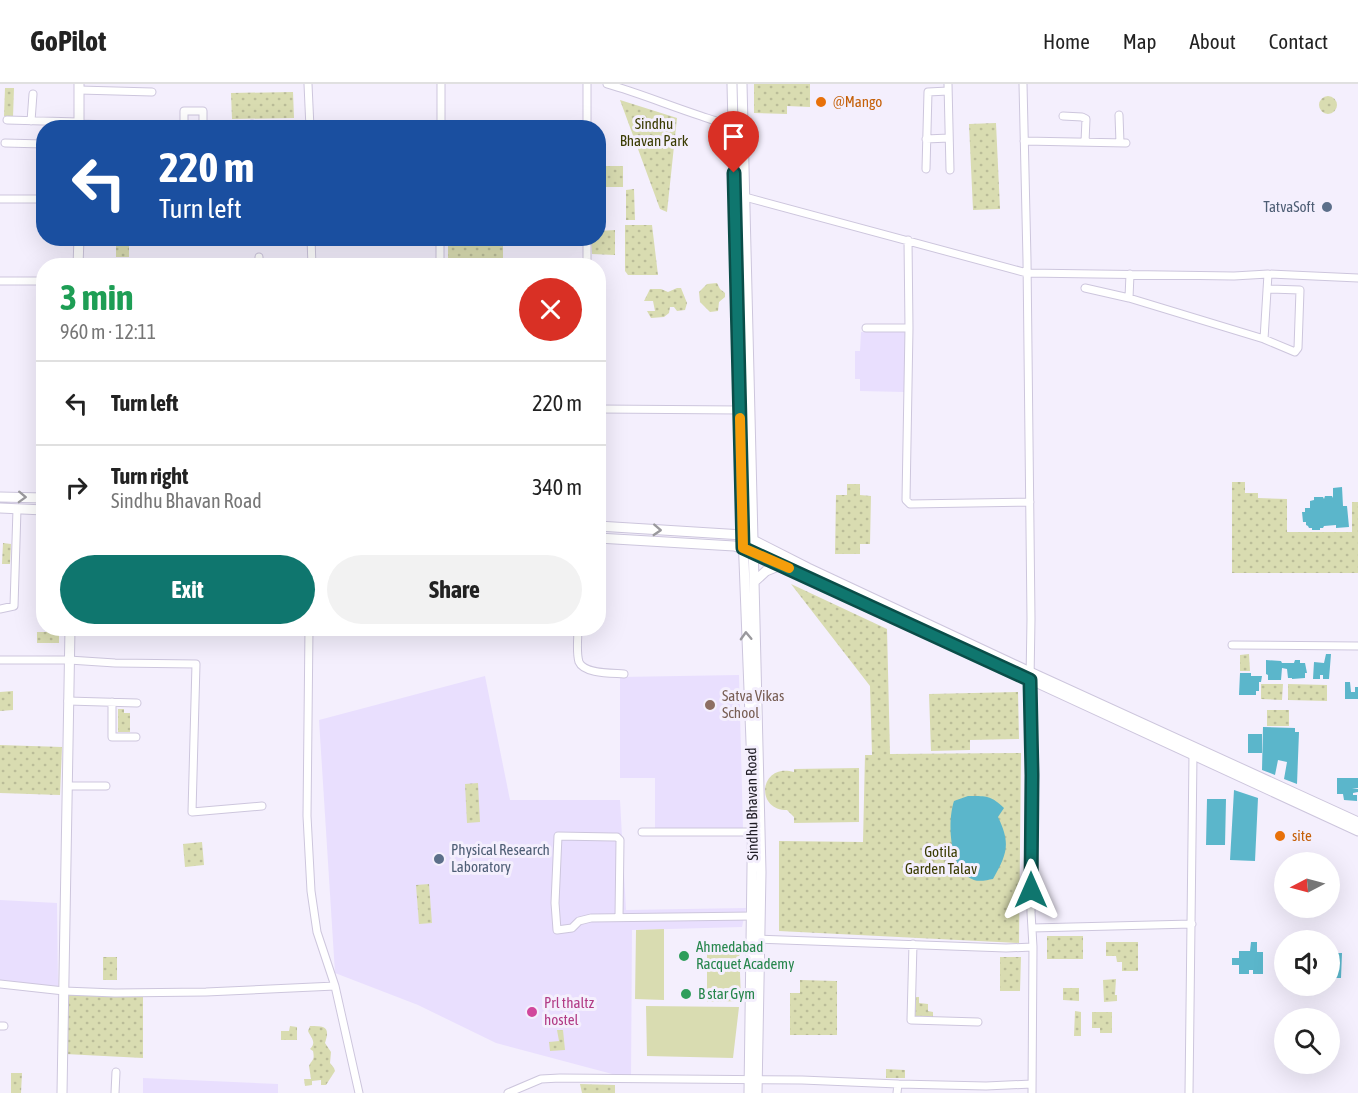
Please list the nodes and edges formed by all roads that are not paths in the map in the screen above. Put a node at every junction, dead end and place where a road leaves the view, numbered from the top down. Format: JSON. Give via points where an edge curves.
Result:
{"nodes":[{"id":1,"x":308,"y":84,"type":"edge"},
{"id":2,"x":441,"y":84,"type":"edge"},
{"id":3,"x":587,"y":84,"type":"edge"},
{"id":4,"x":607,"y":84,"type":"edge"},
{"id":5,"x":732,"y":84,"type":"edge"},
{"id":6,"x":742,"y":84,"type":"edge"},
{"id":7,"x":1023,"y":84,"type":"edge"},
{"id":8,"x":625,"y":86,"type":"edge"},
{"id":9,"x":79,"y":87,"type":"edge"},
{"id":10,"x":129,"y":88,"type":"edge"},
{"id":11,"x":948,"y":88,"type":"edge"},
{"id":12,"x":152,"y":92,"type":"dead end"},
{"id":13,"x":33,"y":94,"type":"dead end"},
{"id":14,"x":1119,"y":115,"type":"dead end"},
{"id":15,"x":1064,"y":116,"type":"dead end"},
{"id":16,"x":7,"y":120,"type":"dead end"},
{"id":17,"x":79,"y":120,"type":"edge"},
{"id":18,"x":184,"y":120,"type":"edge"},
{"id":19,"x":203,"y":120,"type":"edge"},
{"id":20,"x":310,"y":120,"type":"edge"},
{"id":21,"x":441,"y":120,"type":"edge"},
{"id":22,"x":587,"y":120,"type":"edge"},
{"id":23,"x":31,"y":121,"type":"junction"},
{"id":24,"x":36,"y":121,"type":"edge"},
{"id":25,"x":738,"y":126,"type":"junction"},
{"id":26,"x":949,"y":138,"type":"junction"},
{"id":27,"x":927,"y":139,"type":"junction"},
{"id":28,"x":1024,"y":141,"type":"junction"},
{"id":29,"x":1085,"y":142,"type":"junction"},
{"id":30,"x":4,"y":143,"type":"dead end"},
{"id":31,"x":36,"y":144,"type":"edge"},
{"id":32,"x":926,"y":169,"type":"dead end"},
{"id":33,"x":950,"y":170,"type":"dead end"},
{"id":34,"x":735,"y":197,"type":"junction"},
{"id":35,"x":745,"y":197,"type":"junction"},
{"id":36,"x":0,"y":199,"type":"edge"},
{"id":37,"x":36,"y":199,"type":"edge"},
{"id":38,"x":908,"y":240,"type":"junction"},
{"id":39,"x":1027,"y":273,"type":"junction"},
{"id":40,"x":1130,"y":274,"type":"junction"},
{"id":41,"x":1268,"y":274,"type":"junction"},
{"id":42,"x":1358,"y":278,"type":"edge"},
{"id":43,"x":0,"y":281,"type":"edge"},
{"id":44,"x":36,"y":281,"type":"edge"},
{"id":45,"x":1085,"y":288,"type":"dead end"},
{"id":46,"x":1267,"y":289,"type":"junction"},
{"id":47,"x":1129,"y":298,"type":"junction"},
{"id":48,"x":866,"y":328,"type":"dead end"},
{"id":49,"x":909,"y":328,"type":"junction"},
{"id":50,"x":1264,"y":339,"type":"junction"},
{"id":51,"x":606,"y":410,"type":"edge"},
{"id":52,"x":740,"y":410,"type":"junction"},
{"id":53,"x":0,"y":497,"type":"edge"},
{"id":54,"x":36,"y":498,"type":"edge"},
{"id":55,"x":1029,"y":502,"type":"junction"},
{"id":56,"x":0,"y":508,"type":"edge"},
{"id":57,"x":17,"y":509,"type":"junction"},
{"id":58,"x":36,"y":510,"type":"edge"},
{"id":59,"x":606,"y":526,"type":"edge"},
{"id":60,"x":743,"y":535,"type":"junction"},
{"id":61,"x":606,"y":538,"type":"edge"},
{"id":62,"x":753,"y":540,"type":"junction"},
{"id":63,"x":743,"y":548,"type":"junction"},
{"id":64,"x":754,"y":552,"type":"junction"},
{"id":65,"x":781,"y":565,"type":"junction"},
{"id":66,"x":754,"y":582,"type":"junction"},
{"id":67,"x":0,"y":609,"type":"edge"},
{"id":68,"x":70,"y":636,"type":"edge"},
{"id":69,"x":309,"y":636,"type":"edge"},
{"id":70,"x":578,"y":636,"type":"edge"},
{"id":71,"x":1232,"y":645,"type":"dead end"},
{"id":72,"x":1358,"y":646,"type":"edge"},
{"id":73,"x":0,"y":660,"type":"edge"},
{"id":74,"x":69,"y":660,"type":"junction"},
{"id":75,"x":624,"y":674,"type":"dead end"},
{"id":76,"x":1030,"y":676,"type":"junction"},
{"id":77,"x":68,"y":701,"type":"junction"},
{"id":78,"x":112,"y":702,"type":"junction"},
{"id":79,"x":137,"y":703,"type":"dead end"},
{"id":80,"x":136,"y":737,"type":"dead end"},
{"id":81,"x":1193,"y":755,"type":"junction"},
{"id":82,"x":67,"y":786,"type":"junction"},
{"id":83,"x":106,"y":786,"type":"dead end"},
{"id":84,"x":262,"y":806,"type":"dead end"},
{"id":85,"x":1358,"y":822,"type":"edge"},
{"id":86,"x":1358,"y":831,"type":"edge"},
{"id":87,"x":642,"y":832,"type":"dead end"},
{"id":88,"x":753,"y":832,"type":"junction"},
{"id":89,"x":756,"y":916,"type":"junction"},
{"id":90,"x":619,"y":918,"type":"junction"},
{"id":91,"x":1192,"y":924,"type":"junction"},
{"id":92,"x":1032,"y":928,"type":"junction"},
{"id":93,"x":756,"y":939,"type":"junction"},
{"id":94,"x":913,"y":944,"type":"junction"},
{"id":95,"x":1033,"y":947,"type":"junction"},
{"id":96,"x":0,"y":984,"type":"edge"},
{"id":97,"x":335,"y":986,"type":"junction"},
{"id":98,"x":64,"y":991,"type":"junction"},
{"id":99,"x":978,"y":1022,"type":"dead end"},
{"id":100,"x":116,"y":1072,"type":"dead end"},
{"id":101,"x":753,"y":1081,"type":"junction"},
{"id":102,"x":898,"y":1084,"type":"junction"},
{"id":103,"x":1032,"y":1084,"type":"junction"},
{"id":104,"x":62,"y":1093,"type":"edge"},
{"id":105,"x":115,"y":1093,"type":"edge"},
{"id":106,"x":359,"y":1093,"type":"edge"},
{"id":107,"x":508,"y":1093,"type":"edge"},
{"id":108,"x":749,"y":1093,"type":"edge"},
{"id":109,"x":757,"y":1093,"type":"edge"},
{"id":110,"x":897,"y":1093,"type":"edge"},
{"id":111,"x":1032,"y":1093,"type":"edge"},
{"id":112,"x":1189,"y":1093,"type":"edge"}],
"edges":[{"from":1,"to":20,"type":"street"},
{"from":2,"to":21,"type":"street"},
{"from":3,"to":22,"type":"street"},
{"from":4,"to":8,"type":"street"},
{"from":5,"to":25,"type":"main road","name":"Sindhu Bhavan Road"},
{"from":6,"to":25,"type":"main road","name":"Sindhu Bhavan Road"},
{"from":7,"to":28,"type":"street"},
{"from":8,"to":25,"type":"street","via":[[680,110]]},
{"from":9,"to":10,"type":"street"},
{"from":9,"to":17,"type":"main road"},
{"from":10,"to":12,"type":"street"},
{"from":11,"to":26,"type":"street"},
{"from":11,"to":27,"type":"street","via":[[928,92]]},
{"from":13,"to":23,"type":"street"},
{"from":14,"to":29,"type":"street","via":[[1123,143]]},
{"from":15,"to":29,"type":"street","via":[[1086,119]]},
{"from":16,"to":23,"type":"street"},
{"from":18,"to":19,"type":"street","via":[[184,111],[203,111]]},
{"from":23,"to":24,"type":"street"},
{"from":25,"to":34,"type":"main road","name":"Sindhu Bhavan Road"},
{"from":25,"to":35,"type":"main road","name":"Sindhu Bhavan Road"},
{"from":26,"to":27,"type":"street"},
{"from":26,"to":33,"type":"street"},
{"from":27,"to":32,"type":"street"},
{"from":28,"to":29,"type":"street"},
{"from":28,"to":39,"type":"street"},
{"from":30,"to":31,"type":"street"},
{"from":34,"to":35,"type":"street"},
{"from":34,"to":52,"type":"main road","name":"Sindhu Bhavan Road"},
{"from":35,"to":38,"type":"street"},
{"from":35,"to":62,"type":"main road","name":"Sindhu Bhavan Road"},
{"from":36,"to":37,"type":"street"},
{"from":38,"to":39,"type":"street"},
{"from":38,"to":49,"type":"street"},
{"from":39,"to":40,"type":"street"},
{"from":39,"to":55,"type":"street"},
{"from":40,"to":41,"type":"street"},
{"from":40,"to":47,"type":"street"},
{"from":41,"to":42,"type":"street"},
{"from":41,"to":46,"type":"street"},
{"from":43,"to":44,"type":"street"},
{"from":45,"to":47,"type":"street"},
{"from":46,"to":50,"type":"street"},
{"from":46,"to":50,"type":"street","via":[[1300,290],[1298,348],[1295,352]]},
{"from":47,"to":50,"type":"street"},
{"from":48,"to":49,"type":"street"},
{"from":49,"to":55,"type":"street","via":[[906,500],[910,504]]},
{"from":51,"to":52,"type":"street"},
{"from":52,"to":60,"type":"main road","name":"Sindhu Bhavan Road"},
{"from":53,"to":54,"type":"main road","one_way":true},
{"from":55,"to":76,"type":"street"},
{"from":56,"to":57,"type":"main road"},
{"from":57,"to":58,"type":"main road"},
{"from":57,"to":67,"type":"street","via":[[14,606]]},
{"from":59,"to":60,"type":"main road","one_way":true},
{"from":60,"to":62,"type":"main road"},
{"from":60,"to":63,"type":"main road","name":"Sindhu Bhavan Road"},
{"from":61,"to":63,"type":"main road"},
{"from":62,"to":64,"type":"main road","name":"Sindhu Bhavan Road"},
{"from":62,"to":76,"type":"main road"},
{"from":63,"to":64,"type":"main road"},
{"from":88,"to":63,"type":"main road","name":"Sindhu Bhavan Road","one_way":true},
{"from":64,"to":65,"type":"main road"},
{"from":64,"to":66,"type":"main road","name":"Sindhu Bhavan Road"},
{"from":65,"to":66,"type":"main road"},
{"from":65,"to":76,"type":"main road"},
{"from":66,"to":89,"type":"main road","name":"Sindhu Bhavan Road","via":[[761,872]]},
{"from":68,"to":74,"type":"main road"},
{"from":69,"to":97,"type":"street","via":[[310,891],[317,932]]},
{"from":70,"to":75,"type":"street","via":[[579,662],[583,667]]},
{"from":71,"to":72,"type":"street"},
{"from":73,"to":74,"type":"street"},
{"from":74,"to":77,"type":"main road"},
{"from":74,"to":84,"type":"street","via":[[196,664],[192,812]]},
{"from":76,"to":81,"type":"main road"},
{"from":76,"to":85,"type":"main road"},
{"from":76,"to":92,"type":"street"},
{"from":77,"to":78,"type":"street"},
{"from":77,"to":82,"type":"main road"},
{"from":78,"to":79,"type":"street"},
{"from":78,"to":80,"type":"street","via":[[112,737]]},
{"from":81,"to":86,"type":"main road"},
{"from":81,"to":91,"type":"street"},
{"from":82,"to":83,"type":"street"},
{"from":82,"to":98,"type":"main road"},
{"from":87,"to":88,"type":"street"},
{"from":88,"to":89,"type":"main road","name":"Sindhu Bhavan Road"},
{"from":89,"to":90,"type":"street"},
{"from":89,"to":93,"type":"main road","name":"Sindhu Bhavan Road"},
{"from":90,"to":90,"type":"street","via":[[620,840],[558,836],[557,930],[572,928],[591,918]]},
{"from":91,"to":92,"type":"street"},
{"from":91,"to":112,"type":"street"},
{"from":92,"to":95,"type":"street"},
{"from":93,"to":94,"type":"street"},
{"from":93,"to":101,"type":"main road","name":"Sindhu Bhavan Road"},
{"from":94,"to":95,"type":"street"},
{"from":94,"to":99,"type":"street","via":[[911,1020]]},
{"from":95,"to":103,"type":"street"},
{"from":96,"to":98,"type":"street"},
{"from":97,"to":98,"type":"street","via":[[206,992]]},
{"from":97,"to":106,"type":"street"},
{"from":98,"to":104,"type":"main road"},
{"from":100,"to":105,"type":"street"},
{"from":101,"to":102,"type":"street"},
{"from":101,"to":107,"type":"street","via":[[560,1078],[542,1079]]},
{"from":101,"to":108,"type":"main road","name":"Sindhu Bhavan Road"},
{"from":101,"to":109,"type":"main road","name":"Sindhu Bhavan Road"},
{"from":102,"to":103,"type":"street"},
{"from":102,"to":110,"type":"street"},
{"from":103,"to":111,"type":"street"}]}
